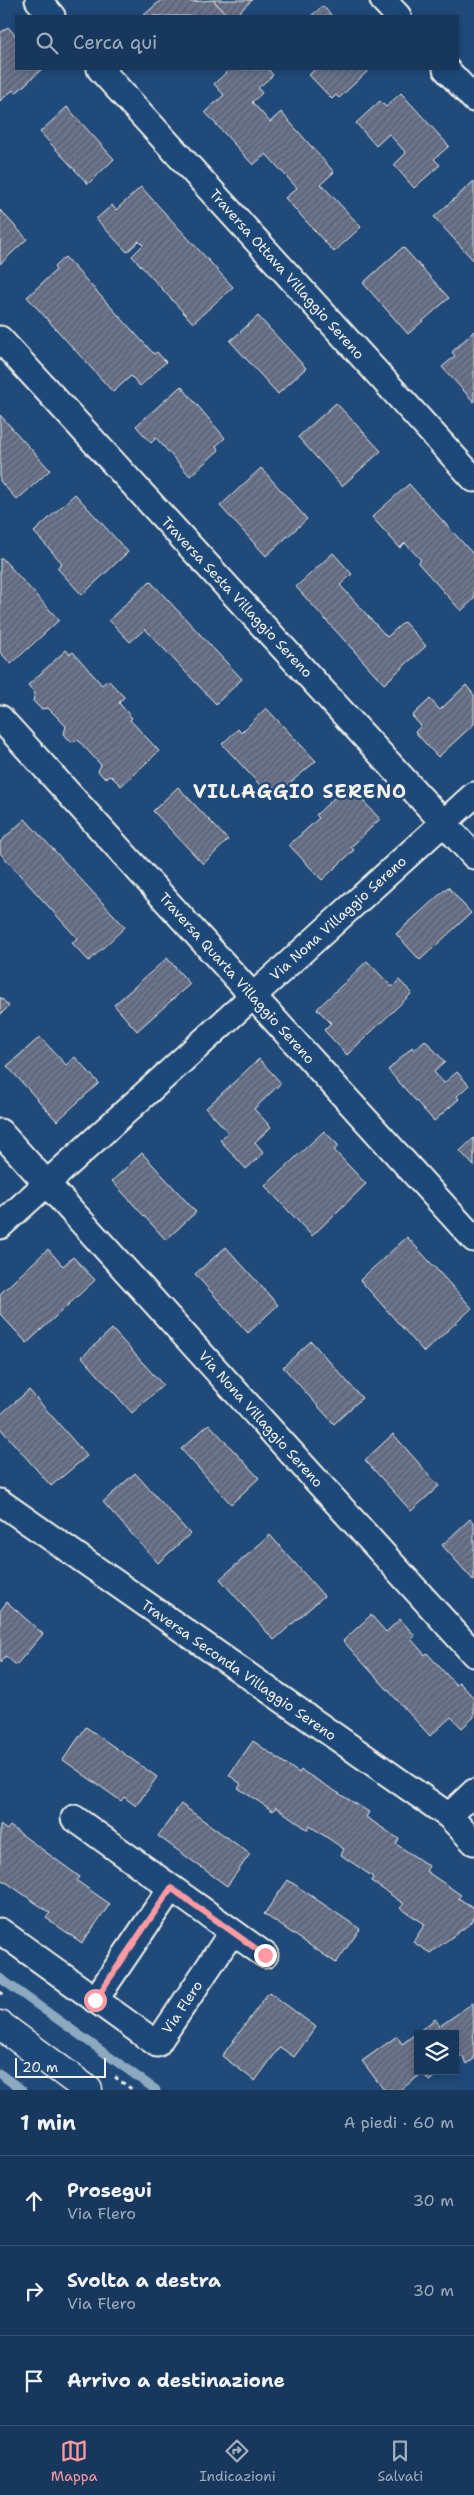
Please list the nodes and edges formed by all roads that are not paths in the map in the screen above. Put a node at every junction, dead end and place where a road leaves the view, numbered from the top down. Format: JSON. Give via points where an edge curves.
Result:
{"nodes":[{"id":1,"x":38,"y":0,"type":"edge"},
{"id":2,"x":384,"y":0,"type":"edge"},
{"id":3,"x":51,"y":15,"type":"edge"},
{"id":4,"x":397,"y":15,"type":"edge"},
{"id":5,"x":101,"y":70,"type":"edge"},
{"id":6,"x":447,"y":70,"type":"edge"},
{"id":7,"x":474,"y":99,"type":"edge"},
{"id":8,"x":0,"y":338,"type":"edge"},
{"id":9,"x":474,"y":479,"type":"edge"},
{"id":10,"x":0,"y":718,"type":"edge"},
{"id":11,"x":474,"y":795,"type":"edge"},
{"id":12,"x":444,"y":822,"type":"junction"},
{"id":13,"x":474,"y":856,"type":"edge"},
{"id":14,"x":253,"y":996,"type":"junction"},
{"id":15,"x":0,"y":1132,"type":"edge"},
{"id":16,"x":47,"y":1184,"type":"junction"},
{"id":17,"x":0,"y":1226,"type":"edge"},
{"id":18,"x":474,"y":1239,"type":"edge"},
{"id":19,"x":0,"y":1502,"type":"edge"},
{"id":20,"x":474,"y":1654,"type":"edge"},
{"id":21,"x":474,"y":1792,"type":"edge"},
{"id":22,"x":448,"y":1816,"type":"junction"},
{"id":23,"x":74,"y":1818,"type":"dead end"},
{"id":24,"x":474,"y":1842,"type":"edge"},
{"id":25,"x":171,"y":1888,"type":"junction"},
{"id":26,"x":0,"y":1931,"type":"edge"},
{"id":27,"x":232,"y":1932,"type":"junction"},
{"id":28,"x":265,"y":1955,"type":"dead end"},
{"id":29,"x":95,"y":2000,"type":"junction"},
{"id":30,"x":0,"y":2025,"type":"edge"},
{"id":31,"x":88,"y":2090,"type":"edge"}],
"edges":[{"from":1,"to":3,"type":"street"},
{"from":2,"to":4,"type":"street"},
{"from":5,"to":9,"type":"street","name":"Traversa Ottava Villaggio Sereno"},
{"from":6,"to":7,"type":"street"},
{"from":8,"to":12,"type":"street","name":"Traversa Sesta Villaggio Sereno"},
{"from":10,"to":14,"type":"street","name":"Traversa Quarta Villaggio Sereno"},
{"from":11,"to":12,"type":"street","name":"Via Nona Villaggio Sereno"},
{"from":12,"to":13,"type":"street","name":"Traversa Sesta Villaggio Sereno"},
{"from":12,"to":14,"type":"street","name":"Via Nona Villaggio Sereno"},
{"from":14,"to":16,"type":"street","name":"Via Nona Villaggio Sereno"},
{"from":14,"to":18,"type":"street","name":"Traversa Quarta Villaggio Sereno"},
{"from":15,"to":16,"type":"street","name":"Via Nona Villaggio Sereno"},
{"from":16,"to":17,"type":"street","name":"Via Nona Villaggio Sereno"},
{"from":16,"to":20,"type":"street","name":"Via Nona Villaggio Sereno"},
{"from":19,"to":22,"type":"street","name":"Traversa Seconda Villaggio Sereno"},
{"from":21,"to":22,"type":"street"},
{"from":22,"to":24,"type":"street","name":"Traversa Seconda Villaggio Sereno"},
{"from":23,"to":25,"type":"street"},
{"from":25,"to":27,"type":"street"},
{"from":25,"to":29,"type":"street"},
{"from":26,"to":29,"type":"street","name":"Via Flero"},
{"from":27,"to":28,"type":"street"},
{"from":27,"to":29,"type":"street","name":"Via Flero","via":[[157,2044]]},
{"from":30,"to":31,"type":"street"}]}
